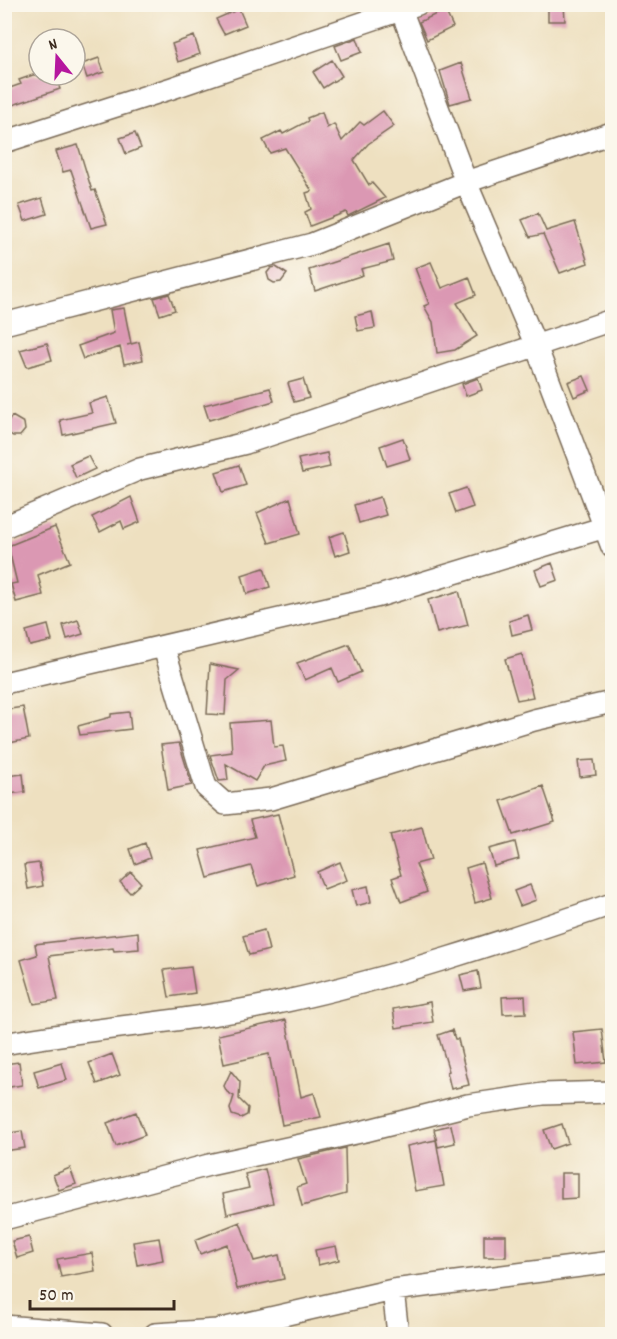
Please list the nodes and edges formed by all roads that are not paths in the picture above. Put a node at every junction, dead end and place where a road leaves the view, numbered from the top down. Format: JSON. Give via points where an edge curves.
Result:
{"nodes":[{"id":1,"x":406,"y":6,"type":"edge"},
{"id":2,"x":612,"y":133,"type":"edge"},
{"id":3,"x":4,"y":141,"type":"edge"},
{"id":4,"x":466,"y":182,"type":"junction"},
{"id":5,"x":612,"y":320,"type":"edge"},
{"id":6,"x":4,"y":324,"type":"edge"},
{"id":7,"x":536,"y":346,"type":"junction"},
{"id":8,"x":4,"y":527,"type":"edge"},
{"id":9,"x":610,"y":533,"type":"edge"},
{"id":10,"x":164,"y":648,"type":"junction"},
{"id":11,"x":4,"y":683,"type":"edge"},
{"id":12,"x":612,"y":702,"type":"edge"},
{"id":13,"x":612,"y":904,"type":"edge"},
{"id":14,"x":4,"y":1044,"type":"edge"},
{"id":15,"x":612,"y":1092,"type":"edge"},
{"id":16,"x":4,"y":1219,"type":"edge"},
{"id":17,"x":612,"y":1262,"type":"edge"},
{"id":18,"x":393,"y":1290,"type":"junction"},
{"id":19,"x":4,"y":1326,"type":"edge"},
{"id":20,"x":102,"y":1335,"type":"edge"},
{"id":21,"x":155,"y":1335,"type":"edge"},
{"id":22,"x":398,"y":1335,"type":"edge"}],
"edges":[{"from":1,"to":3,"type":"street","via":[[172,88]]},
{"from":1,"to":4,"type":"street"},
{"from":2,"to":4,"type":"street"},
{"from":4,"to":6,"type":"street","via":[[312,244]]},
{"from":4,"to":7,"type":"street"},
{"from":5,"to":7,"type":"street"},
{"from":7,"to":8,"type":"street","via":[[246,443],[140,469]]},
{"from":7,"to":9,"type":"street"},
{"from":9,"to":10,"type":"street","via":[[379,596]]},
{"from":10,"to":11,"type":"street"},
{"from":10,"to":12,"type":"street","via":[[206,787],[225,804],[272,800],[534,720]]},
{"from":13,"to":14,"type":"street","via":[[480,949],[283,1002]]},
{"from":15,"to":16,"type":"street","via":[[543,1094],[468,1105],[209,1165]]},
{"from":17,"to":18,"type":"street"},
{"from":18,"to":21,"type":"street","via":[[217,1330]]},
{"from":18,"to":22,"type":"street"},
{"from":19,"to":20,"type":"street"}]}
